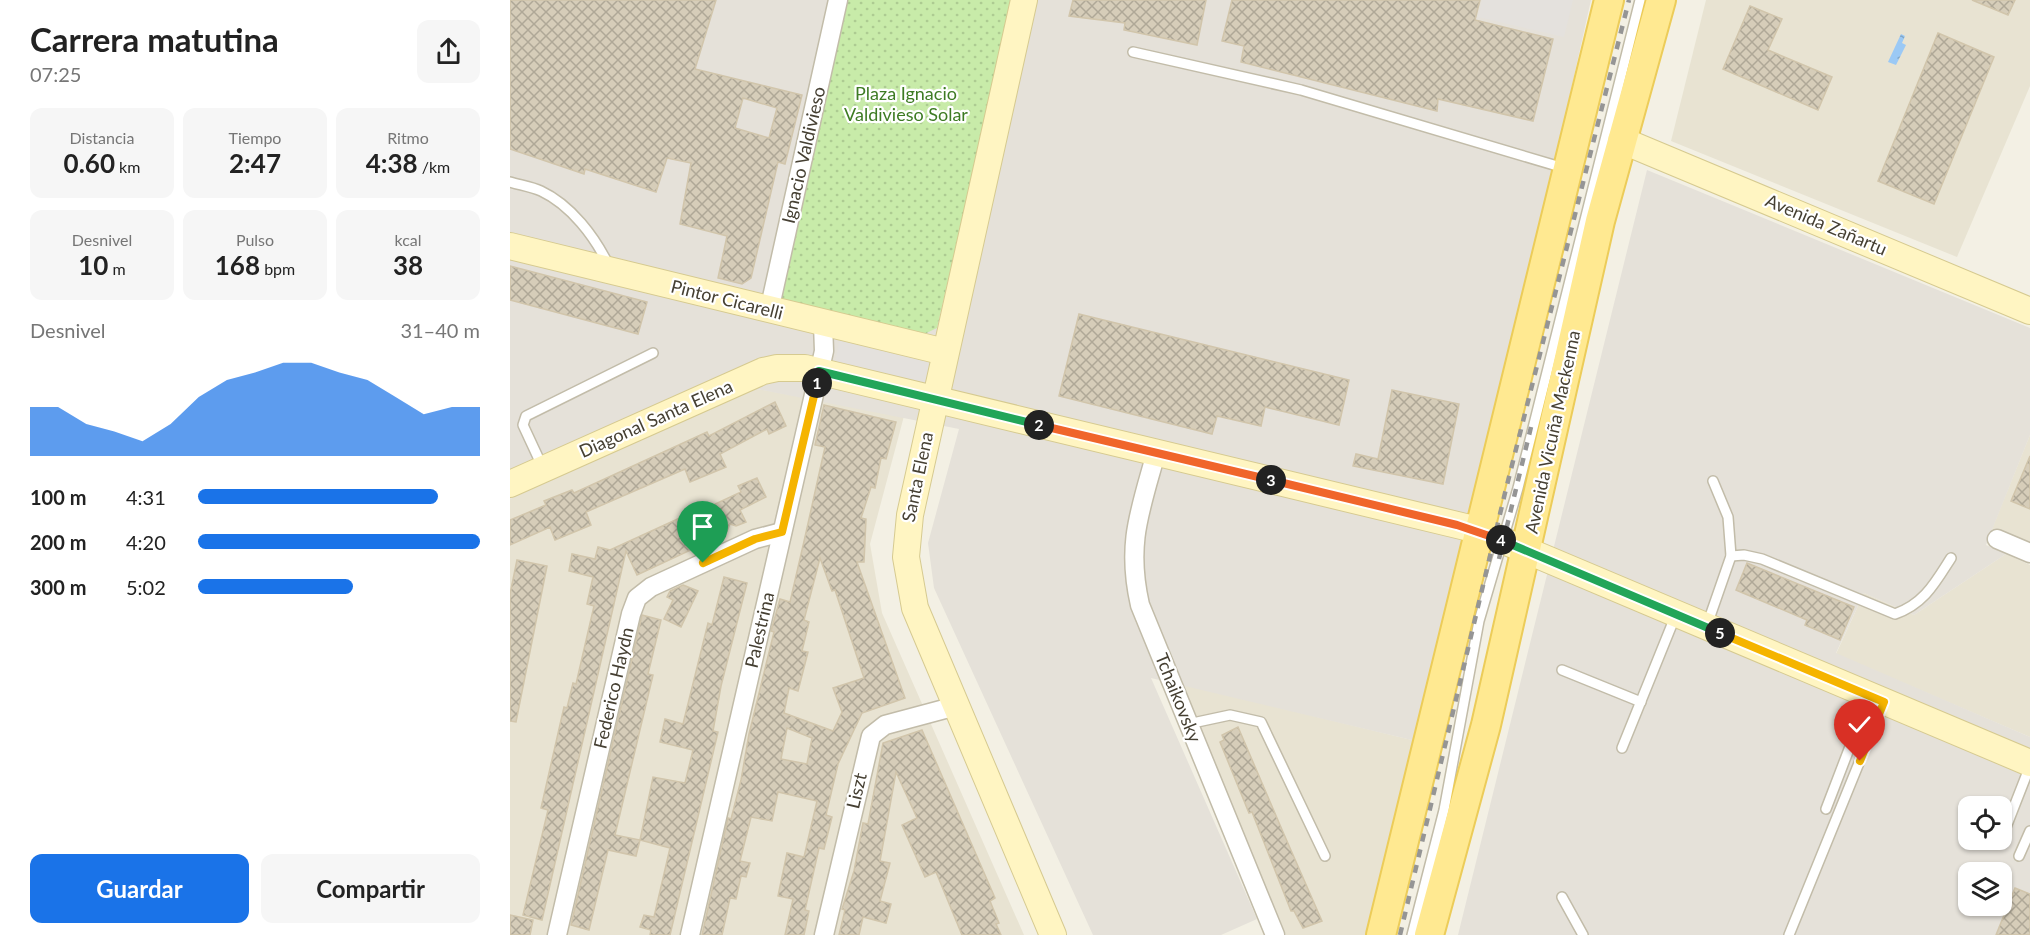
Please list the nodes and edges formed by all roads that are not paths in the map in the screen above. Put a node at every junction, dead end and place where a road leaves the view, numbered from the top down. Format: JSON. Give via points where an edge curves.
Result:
{"nodes":[{"id":1,"x":838,"y":0,"type":"edge"},
{"id":2,"x":1024,"y":0,"type":"edge"},
{"id":3,"x":1609,"y":0,"type":"edge"},
{"id":4,"x":1618,"y":0,"type":"edge"},
{"id":5,"x":1640,"y":0,"type":"edge"},
{"id":6,"x":1661,"y":0,"type":"edge"},
{"id":7,"x":1133,"y":52,"type":"dead end"},
{"id":8,"x":1621,"y":140,"type":"junction"},
{"id":9,"x":1568,"y":170,"type":"junction"},
{"id":10,"x":510,"y":182,"type":"edge"},
{"id":11,"x":510,"y":246,"type":"edge"},
{"id":12,"x":611,"y":271,"type":"junction"},
{"id":13,"x":2030,"y":310,"type":"edge"},
{"id":14,"x":769,"y":311,"type":"junction"},
{"id":15,"x":823,"y":324,"type":"junction"},
{"id":16,"x":1535,"y":350,"type":"dead end"},
{"id":17,"x":945,"y":352,"type":"junction"},
{"id":18,"x":653,"y":353,"type":"dead end"},
{"id":19,"x":812,"y":370,"type":"junction"},
{"id":20,"x":934,"y":400,"type":"junction"},
{"id":21,"x":1156,"y":453,"type":"junction"},
{"id":22,"x":543,"y":469,"type":"junction"},
{"id":23,"x":1713,"y":481,"type":"dead end"},
{"id":24,"x":510,"y":484,"type":"edge"},
{"id":25,"x":782,"y":532,"type":"junction"},
{"id":26,"x":1997,"y":538,"type":"dead end"},
{"id":27,"x":1497,"y":539,"type":"junction"},
{"id":28,"x":2030,"y":553,"type":"edge"},
{"id":29,"x":1731,"y":556,"type":"junction"},
{"id":30,"x":1951,"y":558,"type":"dead end"},
{"id":31,"x":1482,"y":571,"type":"dead end"},
{"id":32,"x":1676,"y":615,"type":"junction"},
{"id":33,"x":1706,"y":627,"type":"junction"},
{"id":34,"x":1562,"y":670,"type":"dead end"},
{"id":35,"x":1458,"y":676,"type":"dead end"},
{"id":36,"x":1877,"y":699,"type":"junction"},
{"id":37,"x":1641,"y":702,"type":"junction"},
{"id":38,"x":956,"y":706,"type":"junction"},
{"id":39,"x":1443,"y":723,"type":"dead end"},
{"id":40,"x":1188,"y":724,"type":"junction"},
{"id":41,"x":1622,"y":748,"type":"dead end"},
{"id":42,"x":2030,"y":764,"type":"edge"},
{"id":43,"x":1425,"y":801,"type":"dead end"},
{"id":44,"x":1826,"y":809,"type":"dead end"},
{"id":45,"x":2012,"y":811,"type":"edge"},
{"id":46,"x":2030,"y":831,"type":"edge"},
{"id":47,"x":1325,"y":856,"type":"dead end"},
{"id":48,"x":2019,"y":856,"type":"dead end"},
{"id":49,"x":1562,"y":897,"type":"dead end"},
{"id":50,"x":1398,"y":913,"type":"dead end"},
{"id":51,"x":557,"y":935,"type":"edge"},
{"id":52,"x":690,"y":935,"type":"edge"},
{"id":53,"x":824,"y":935,"type":"edge"},
{"id":54,"x":1053,"y":935,"type":"edge"},
{"id":55,"x":1275,"y":935,"type":"edge"},
{"id":56,"x":1381,"y":935,"type":"edge"},
{"id":57,"x":1392,"y":935,"type":"edge"},
{"id":58,"x":1413,"y":935,"type":"edge"},
{"id":59,"x":1429,"y":935,"type":"edge"},
{"id":60,"x":1583,"y":935,"type":"edge"},
{"id":61,"x":1789,"y":935,"type":"edge"}],
"edges":[{"from":1,"to":14,"type":"street","name":"Ignacio Valdivieso"},
{"from":2,"to":17,"type":"main road","name":"Santa Elena"},
{"from":3,"to":9,"type":"main road","name":"Avenida Vicuña Mackenna"},
{"from":4,"to":16,"type":"lane"},
{"from":5,"to":27,"type":"lane"},
{"from":6,"to":8,"type":"main road","name":"Avenida Vicuña Mackenna"},
{"from":7,"to":9,"type":"lane","via":[[1301,90]]},
{"from":8,"to":13,"type":"main road","name":"Avenida Zañartu"},
{"from":8,"to":27,"type":"main road","name":"Avenida Vicuña Mackenna","via":[[1561,387]]},
{"from":9,"to":27,"type":"main road","name":"Avenida Vicuña Mackenna"},
{"from":10,"to":12,"type":"lane","via":[[541,191],[569,210],[600,248]]},
{"from":11,"to":12,"type":"main road","name":"Pintor Cicarelli"},
{"from":12,"to":14,"type":"main road","name":"Pintor Cicarelli"},
{"from":14,"to":15,"type":"main road","name":"Pintor Cicarelli"},
{"from":15,"to":17,"type":"main road","name":"Pintor Cicarelli"},
{"from":15,"to":19,"type":"street","name":"Palestrina","via":[[825,337]]},
{"from":17,"to":20,"type":"main road","name":"Santa Elena"},
{"from":18,"to":22,"type":"lane","via":[[526,416],[523,425]]},
{"from":19,"to":20,"type":"main road","name":"Diagonal Santa Elena"},
{"from":19,"to":22,"type":"main road","name":"Diagonal Santa Elena","via":[[763,371]]},
{"from":19,"to":25,"type":"street","name":"Palestrina"},
{"from":20,"to":21,"type":"main road","name":"Diagonal Santa Elena"},
{"from":20,"to":38,"type":"main road","name":"Santa Elena","via":[[907,529],[906,566],[915,608]]},
{"from":21,"to":27,"type":"main road","name":"Diagonal Santa Elena"},
{"from":21,"to":40,"type":"street","name":"Tchaikovsky","via":[[1133,545],[1134,576],[1140,605]]},
{"from":22,"to":24,"type":"main road","name":"Diagonal Santa Elena"},
{"from":23,"to":29,"type":"lane","via":[[1728,517]]},
{"from":25,"to":51,"type":"street","name":"Federico Haydn","via":[[745,544],[651,587],[637,598]]},
{"from":25,"to":52,"type":"street","name":"Palestrina"},
{"from":26,"to":28,"type":"street"},
{"from":27,"to":32,"type":"main road","name":"Diagonal Santa Elena"},
{"from":27,"to":56,"type":"main road","name":"Avenida Vicuña Mackenna"},
{"from":27,"to":58,"type":"lane","via":[[1444,810]]},
{"from":27,"to":59,"type":"main road","name":"Avenida Vicuña Mackenna","via":[[1478,757]]},
{"from":29,"to":30,"type":"lane","via":[[1762,560],[1895,614],[1912,608],[1928,595]]},
{"from":29,"to":33,"type":"lane"},
{"from":31,"to":35,"type":"lane"},
{"from":32,"to":33,"type":"main road","name":"Diagonal Santa Elena"},
{"from":32,"to":37,"type":"lane"},
{"from":33,"to":36,"type":"main road","name":"Diagonal Santa Elena"},
{"from":34,"to":37,"type":"lane"},
{"from":36,"to":42,"type":"main road","name":"Diagonal Santa Elena"},
{"from":36,"to":44,"type":"lane"},
{"from":36,"to":61,"type":"lane"},
{"from":37,"to":41,"type":"lane"},
{"from":38,"to":53,"type":"street","name":"Liszt","via":[[885,725],[871,736]]},
{"from":38,"to":54,"type":"main road","name":"Santa Elena"},
{"from":39,"to":43,"type":"lane"},
{"from":40,"to":47,"type":"lane","via":[[1230,715],[1262,722]]},
{"from":40,"to":55,"type":"street","name":"Tchaikovsky"},
{"from":42,"to":45,"type":"lane"},
{"from":46,"to":48,"type":"lane"},
{"from":49,"to":60,"type":"lane"},
{"from":50,"to":57,"type":"lane"}]}
